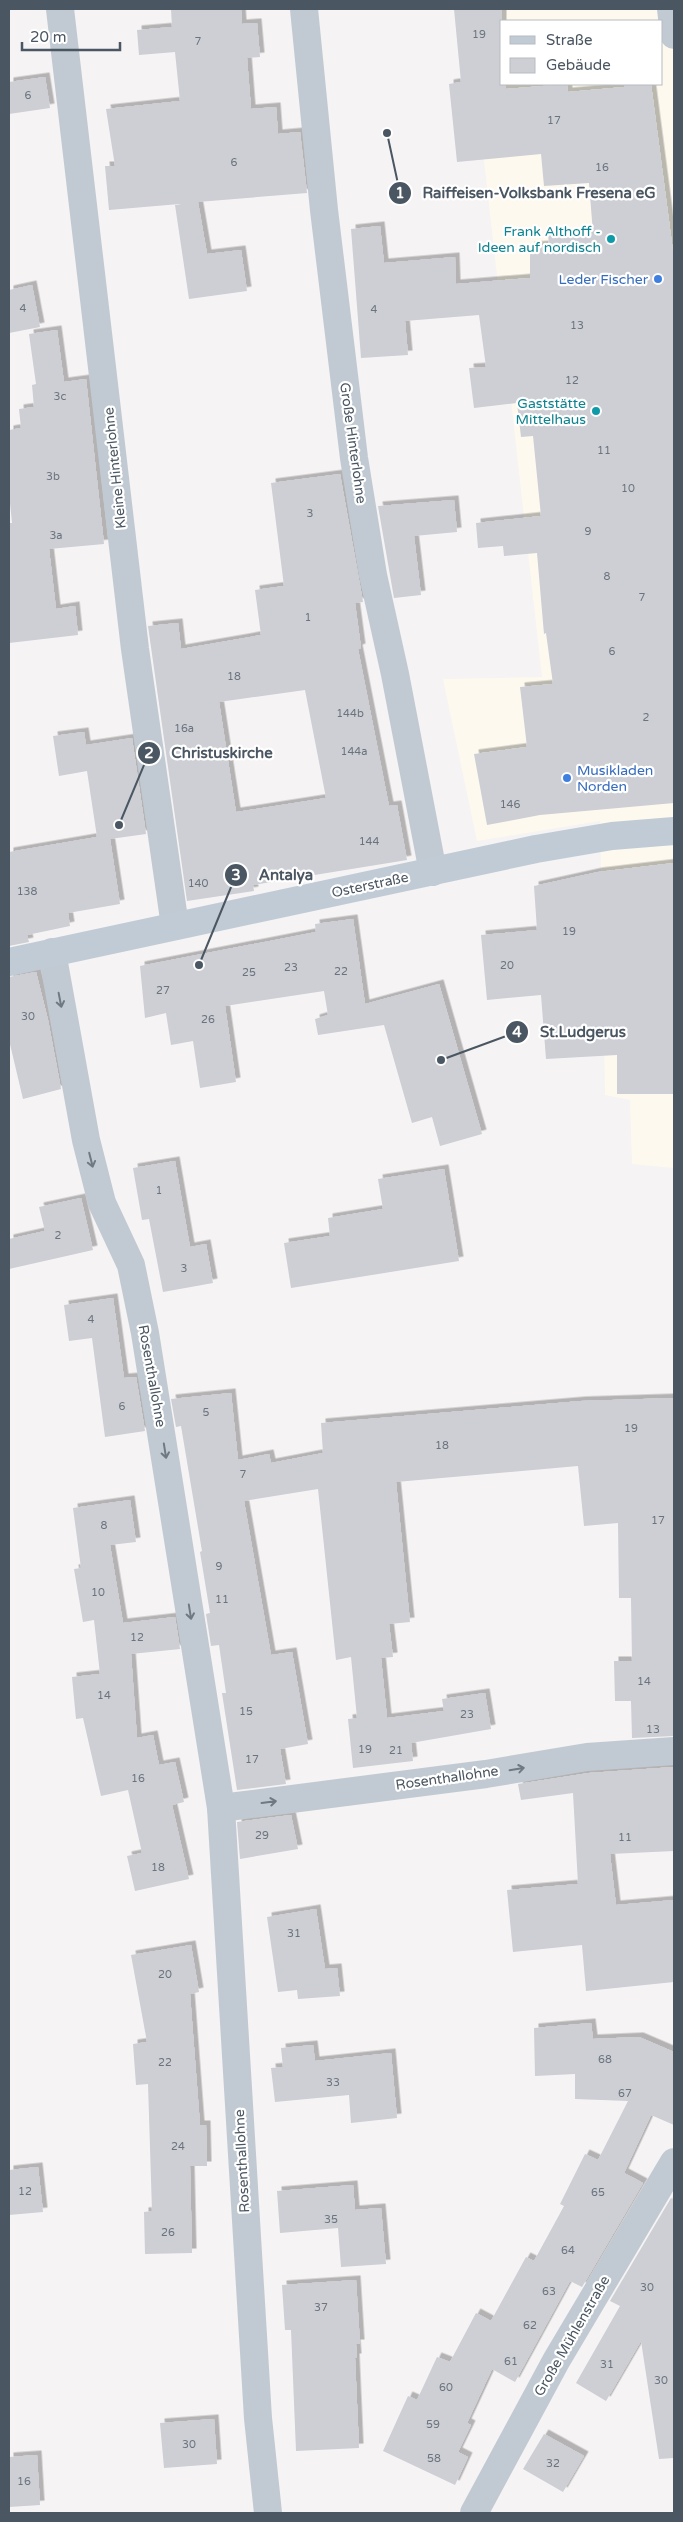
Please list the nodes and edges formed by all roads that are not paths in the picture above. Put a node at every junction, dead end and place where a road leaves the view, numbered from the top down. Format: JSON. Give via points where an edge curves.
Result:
{"nodes":[{"id":1,"x":60,"y":9,"type":"edge"},
{"id":2,"x":304,"y":9,"type":"edge"},
{"id":3,"x":671,"y":9,"type":"edge"},
{"id":4,"x":674,"y":35,"type":"edge"},
{"id":5,"x":674,"y":831,"type":"edge"},
{"id":6,"x":433,"y":872,"type":"junction"},
{"id":7,"x":175,"y":926,"type":"junction"},
{"id":8,"x":52,"y":952,"type":"junction"},
{"id":9,"x":9,"y":962,"type":"edge"},
{"id":10,"x":674,"y":1751,"type":"edge"},
{"id":11,"x":220,"y":1808,"type":"junction"},
{"id":12,"x":674,"y":2162,"type":"edge"},
{"id":13,"x":268,"y":2513,"type":"edge"},
{"id":14,"x":474,"y":2513,"type":"edge"}],
"edges":[{"from":1,"to":7,"type":"street","name":"Kleine Hinterlohne","via":[[134,639]]},
{"from":2,"to":6,"type":"street","name":"Große Hinterlohne","via":[[354,458],[373,575]]},
{"from":3,"to":4,"type":"street"},
{"from":5,"to":6,"type":"street","name":"Osterstraße","via":[[612,836]]},
{"from":6,"to":7,"type":"street","name":"Osterstraße"},
{"from":7,"to":8,"type":"street","name":"Osterstraße"},
{"from":8,"to":9,"type":"street","name":"Osterstraße"},
{"from":8,"to":11,"type":"street","name":"Rosenthallohne","one_way":true,"via":[[86,1140],[102,1203],[131,1265],[145,1333]]},
{"from":11,"to":10,"type":"street","name":"Rosenthallohne","one_way":true,"via":[[486,1774],[587,1757]]},
{"from":11,"to":13,"type":"street","name":"Rosenthallohne","via":[[258,2418]]},
{"from":12,"to":14,"type":"street","name":"Große Mühlenstraße","via":[[556,2361]]}]}
